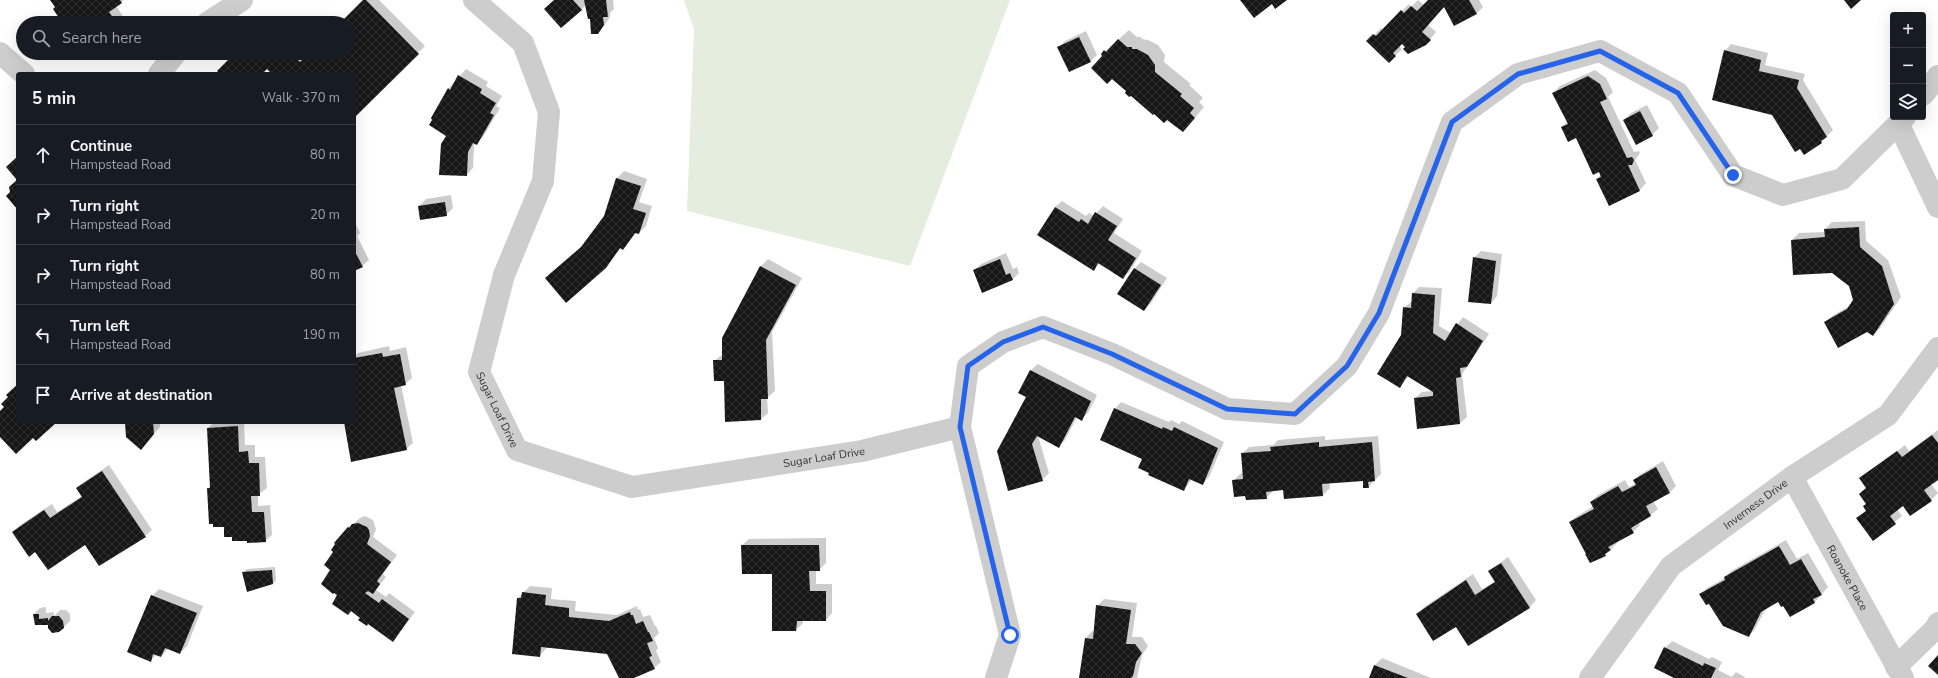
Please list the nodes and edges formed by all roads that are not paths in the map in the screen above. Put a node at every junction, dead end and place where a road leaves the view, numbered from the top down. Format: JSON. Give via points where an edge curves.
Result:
{"nodes":[{"id":1,"x":242,"y":0,"type":"edge"},
{"id":2,"x":474,"y":0,"type":"edge"},
{"id":3,"x":218,"y":16,"type":"edge"},
{"id":4,"x":0,"y":53,"type":"edge"},
{"id":5,"x":170,"y":60,"type":"edge"},
{"id":6,"x":22,"y":72,"type":"edge"},
{"id":7,"x":160,"y":72,"type":"edge"},
{"id":8,"x":1938,"y":76,"type":"edge"},
{"id":9,"x":1926,"y":90,"type":"edge"},
{"id":10,"x":1902,"y":121,"type":"edge"},
{"id":11,"x":1938,"y":207,"type":"edge"},
{"id":12,"x":1938,"y":348,"type":"edge"},
{"id":13,"x":960,"y":427,"type":"junction"},
{"id":14,"x":1792,"y":477,"type":"junction"},
{"id":15,"x":1938,"y":623,"type":"edge"},
{"id":16,"x":1900,"y":672,"type":"edge"},
{"id":17,"x":996,"y":678,"type":"edge"},
{"id":18,"x":1590,"y":678,"type":"edge"}],
"edges":[{"from":1,"to":3,"type":"street"},
{"from":2,"to":13,"type":"street","name":"Sugar Loaf Drive","via":[[523,43],[549,112],[543,181],[504,275],[479,372],[518,450],[632,487],[862,451]]},
{"from":4,"to":6,"type":"street"},
{"from":5,"to":7,"type":"street"},
{"from":8,"to":9,"type":"street"},
{"from":10,"to":11,"type":"street"},
{"from":10,"to":13,"type":"street","via":[[1842,179],[1783,195],[1733,175],[1678,93],[1600,51],[1518,74],[1452,122],[1379,313],[1347,366],[1295,414],[1227,409],[1112,354],[1043,327],[1003,342],[968,366]]},
{"from":12,"to":14,"type":"street","name":"Inverness Drive","via":[[1888,415]]},
{"from":13,"to":17,"type":"street","via":[[1010,635]]},
{"from":14,"to":16,"type":"street","name":"Roanoke Place"},
{"from":14,"to":18,"type":"street","name":"Inverness Drive","via":[[1671,566]]},
{"from":15,"to":16,"type":"street"}]}
